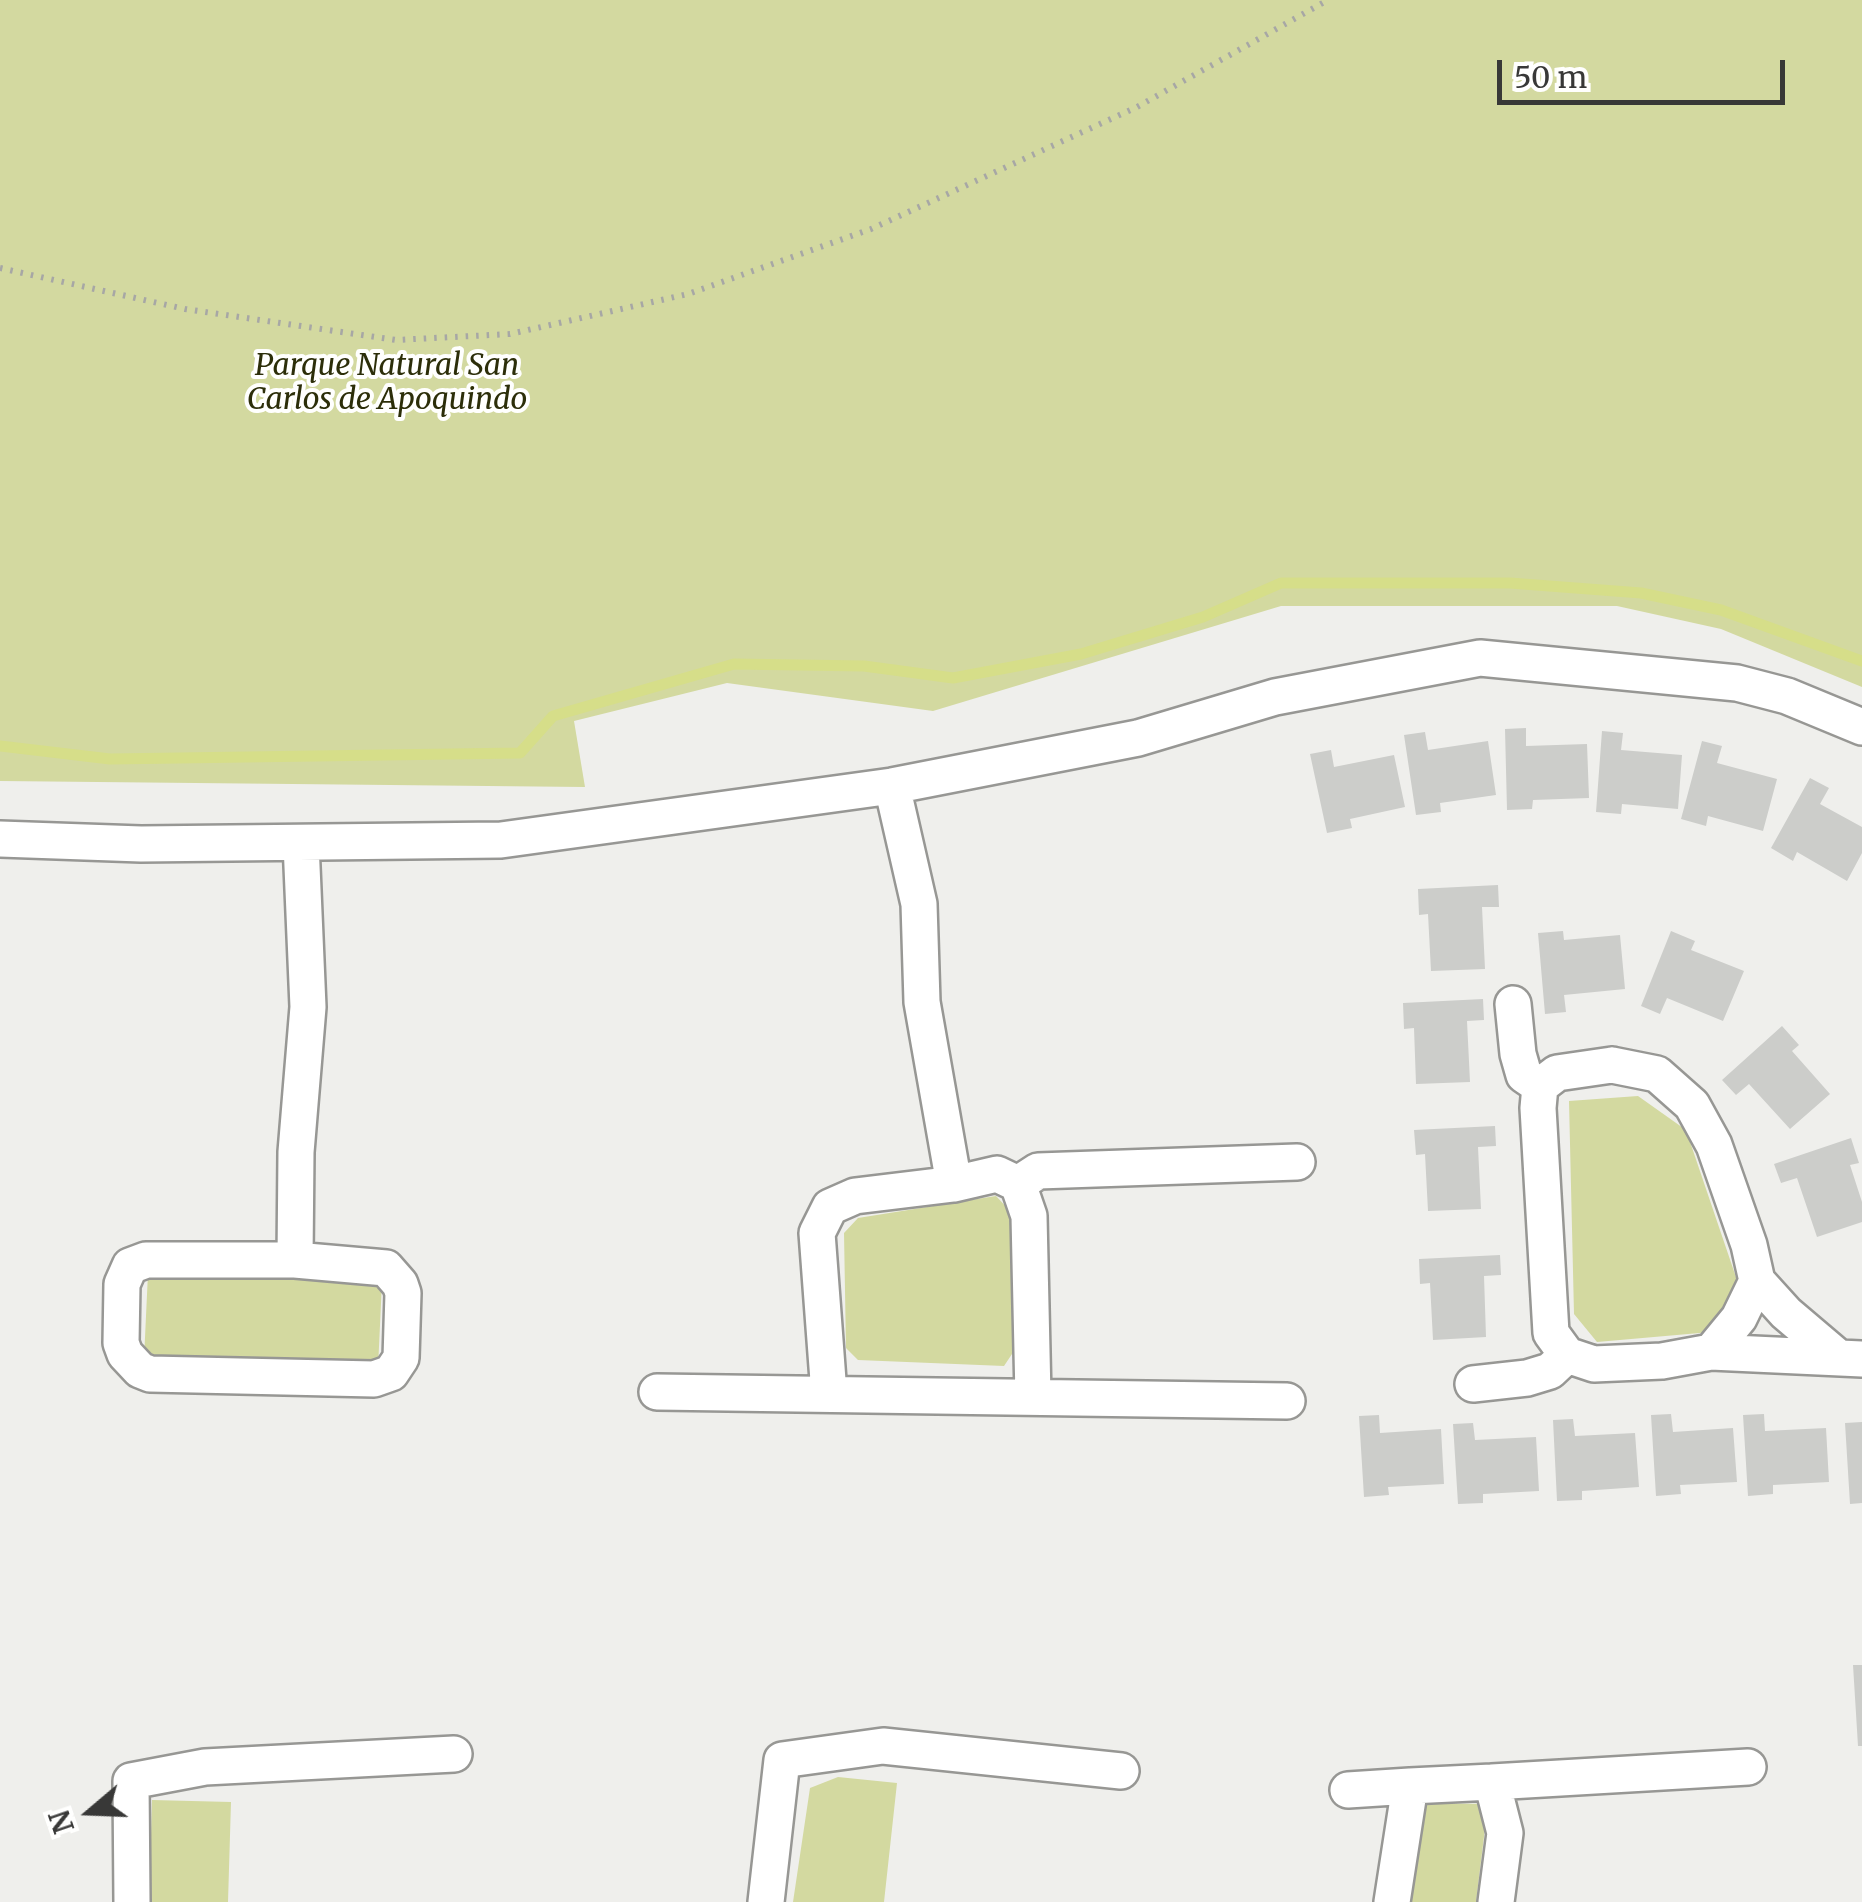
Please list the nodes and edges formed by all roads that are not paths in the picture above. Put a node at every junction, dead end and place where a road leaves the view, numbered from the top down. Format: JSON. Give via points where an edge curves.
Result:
{"nodes":[{"id":1,"x":1862,"y":727,"type":"edge"},
{"id":2,"x":892,"y":786,"type":"junction"},
{"id":3,"x":0,"y":839,"type":"edge"},
{"id":4,"x":301,"y":843,"type":"junction"},
{"id":5,"x":1513,"y":1004,"type":"dead end"},
{"id":6,"x":1540,"y":1086,"type":"junction"},
{"id":7,"x":1296,"y":1162,"type":"dead end"},
{"id":8,"x":954,"y":1184,"type":"junction"},
{"id":9,"x":1018,"y":1184,"type":"junction"},
{"id":10,"x":295,"y":1260,"type":"junction"},
{"id":11,"x":1757,"y":1281,"type":"junction"},
{"id":12,"x":1710,"y":1352,"type":"junction"},
{"id":13,"x":1567,"y":1355,"type":"junction"},
{"id":14,"x":1850,"y":1359,"type":"edge"},
{"id":15,"x":1474,"y":1384,"type":"dead end"},
{"id":16,"x":657,"y":1392,"type":"dead end"},
{"id":17,"x":829,"y":1394,"type":"junction"},
{"id":18,"x":1032,"y":1398,"type":"junction"},
{"id":19,"x":1287,"y":1401,"type":"dead end"},
{"id":20,"x":454,"y":1754,"type":"dead end"},
{"id":21,"x":1748,"y":1767,"type":"dead end"},
{"id":22,"x":1121,"y":1771,"type":"dead end"},
{"id":23,"x":1492,"y":1782,"type":"junction"},
{"id":24,"x":1410,"y":1786,"type":"junction"},
{"id":25,"x":1348,"y":1790,"type":"dead end"},
{"id":26,"x":132,"y":1902,"type":"edge"},
{"id":27,"x":766,"y":1902,"type":"edge"},
{"id":28,"x":1392,"y":1902,"type":"edge"},
{"id":29,"x":1496,"y":1902,"type":"edge"}],
"edges":[{"from":1,"to":2,"type":"street","via":[[1737,683],[1480,658],[1275,697],[1138,738]]},
{"from":2,"to":4,"type":"street","via":[[501,840]]},
{"from":2,"to":8,"type":"street","via":[[919,904],[922,1002]]},
{"from":3,"to":4,"type":"street"},
{"from":4,"to":10,"type":"street","via":[[308,1007]]},
{"from":5,"to":6,"type":"street","via":[[1524,1076]]},
{"from":6,"to":11,"type":"street","via":[[1557,1073],[1612,1064],[1658,1074],[1675,1088],[1714,1145]]},
{"from":6,"to":13,"type":"street","via":[[1551,1333]]},
{"from":7,"to":9,"type":"street","via":[[1038,1171]]},
{"from":8,"to":9,"type":"street","via":[[997,1174]]},
{"from":8,"to":17,"type":"street","via":[[855,1196],[830,1206],[818,1233]]},
{"from":9,"to":18,"type":"street","via":[[1029,1216]]},
{"from":10,"to":10,"type":"street","via":[[137,1262],[122,1284],[124,1354],[150,1374],[374,1380],[390,1373],[401,1358],[403,1293],[395,1276],[376,1264]]},
{"from":11,"to":12,"type":"street","via":[[1739,1318]]},
{"from":11,"to":14,"type":"street","via":[[1786,1314]]},
{"from":12,"to":13,"type":"street","via":[[1594,1364]]},
{"from":12,"to":14,"type":"street"},
{"from":13,"to":15,"type":"street","via":[[1550,1372]]},
{"from":16,"to":17,"type":"street"},
{"from":17,"to":18,"type":"street"},
{"from":18,"to":19,"type":"street"},
{"from":20,"to":26,"type":"street","via":[[205,1767],[131,1781]]},
{"from":21,"to":23,"type":"street"},
{"from":22,"to":27,"type":"street","via":[[883,1746],[782,1760]]},
{"from":23,"to":24,"type":"street"},
{"from":23,"to":29,"type":"street","via":[[1505,1833]]},
{"from":24,"to":25,"type":"street"},
{"from":24,"to":28,"type":"street"}]}
